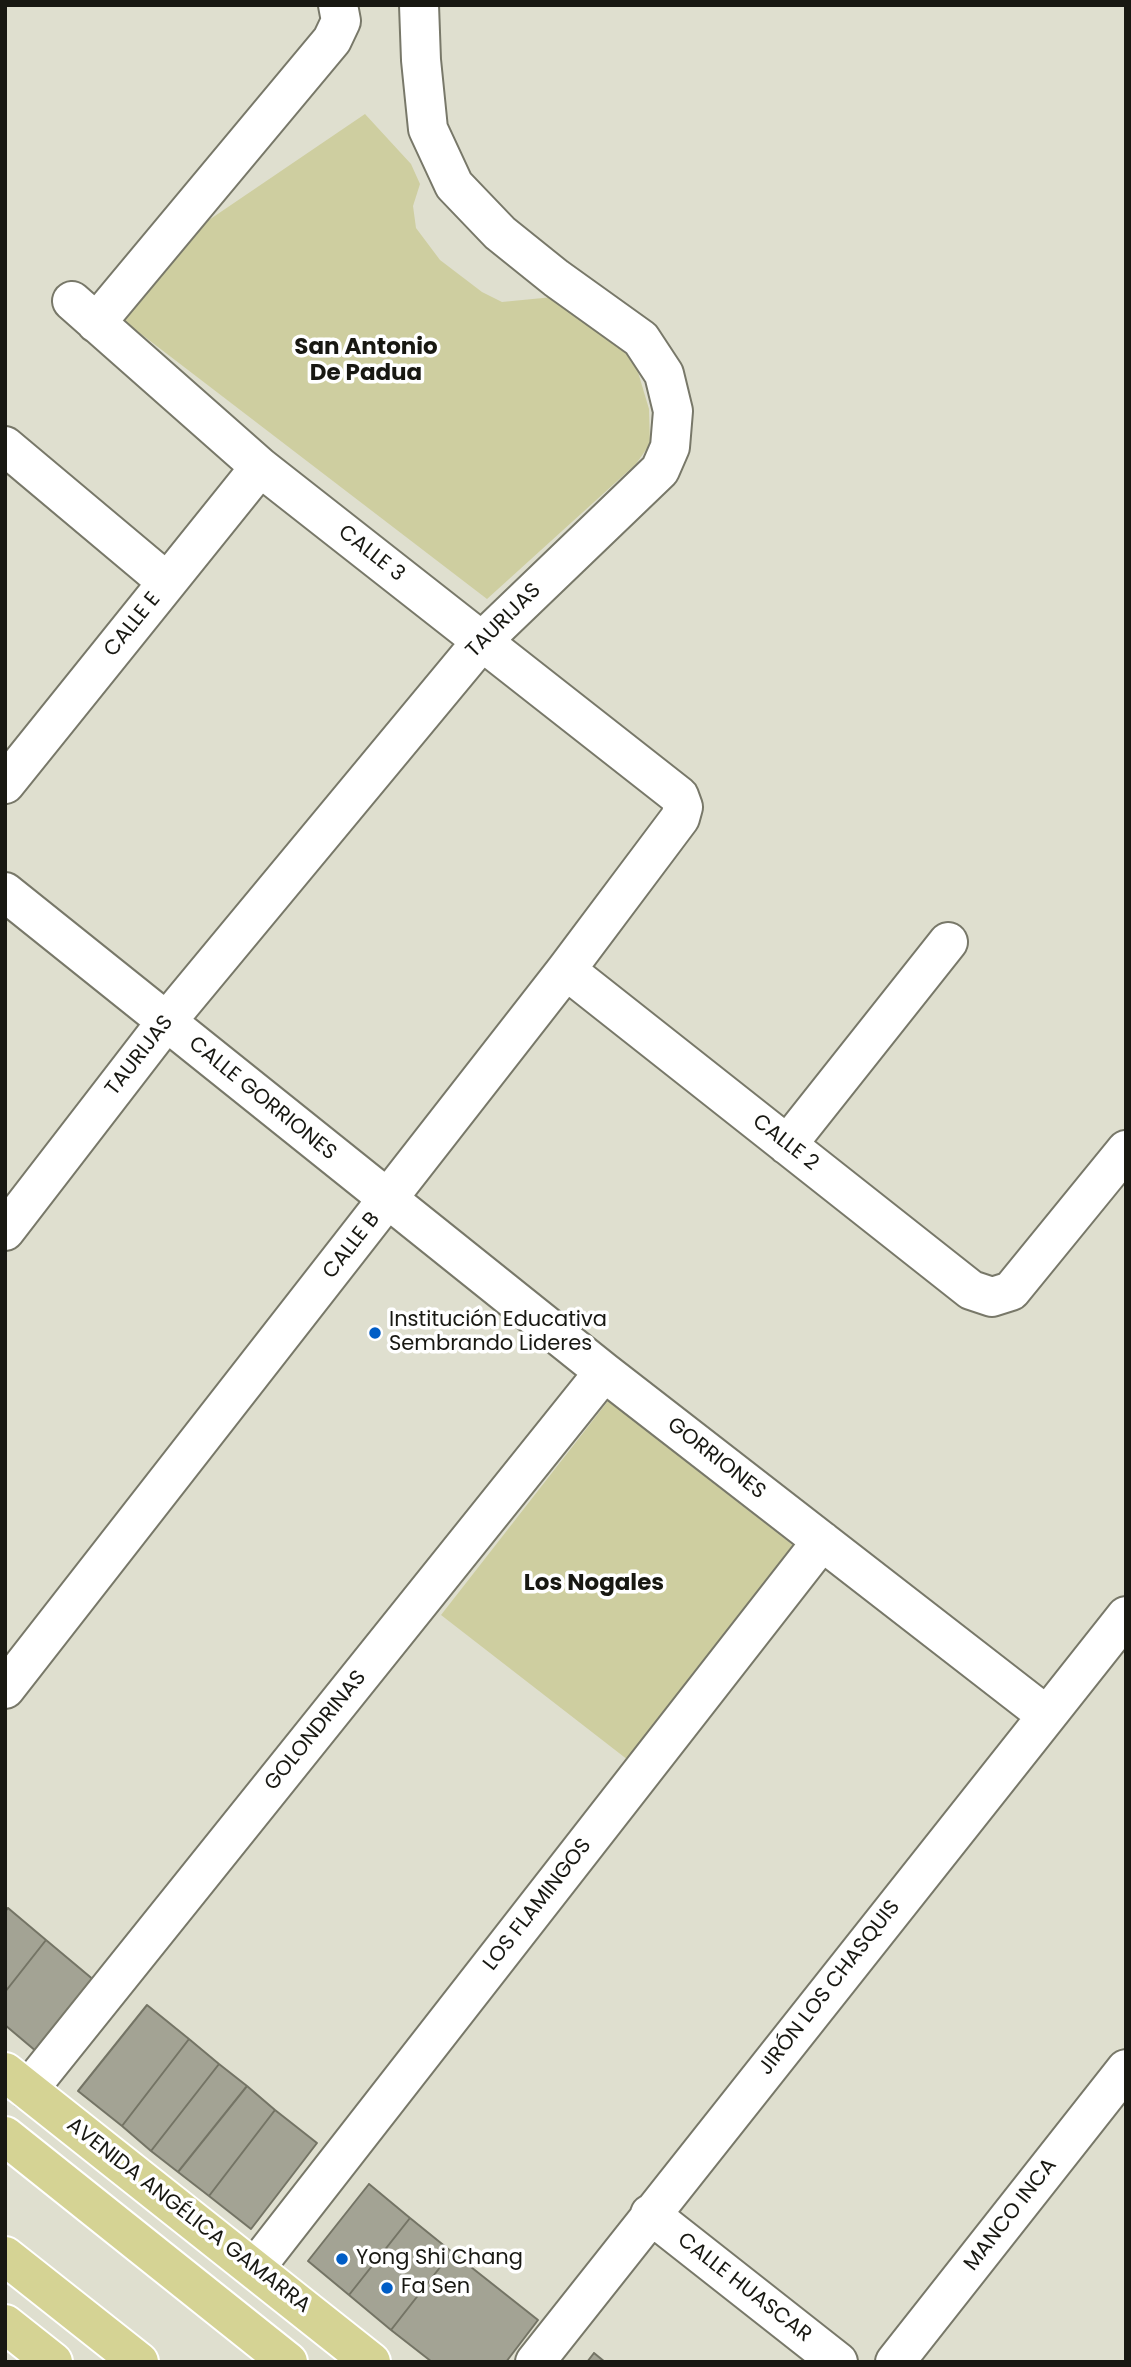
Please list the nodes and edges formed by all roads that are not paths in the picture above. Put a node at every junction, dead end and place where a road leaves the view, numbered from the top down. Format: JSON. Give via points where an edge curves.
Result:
{"nodes":[{"id":1,"x":338,"y":5,"type":"edge"},
{"id":2,"x":419,"y":5,"type":"edge"},
{"id":3,"x":5,"y":446,"type":"edge"},
{"id":4,"x":260,"y":467,"type":"junction"},
{"id":5,"x":167,"y":582,"type":"junction"},
{"id":6,"x":482,"y":640,"type":"junction"},
{"id":7,"x":5,"y":784,"type":"edge"},
{"id":8,"x":679,"y":796,"type":"joint"},
{"id":9,"x":5,"y":892,"type":"edge"},
{"id":10,"x":948,"y":942,"type":"dead end"},
{"id":11,"x":566,"y":970,"type":"junction"},
{"id":12,"x":166,"y":1022,"type":"junction"},
{"id":13,"x":787,"y":1145,"type":"junction"},
{"id":14,"x":1126,"y":1150,"type":"edge"},
{"id":15,"x":388,"y":1200,"type":"junction"},
{"id":16,"x":5,"y":1231,"type":"edge"},
{"id":17,"x":604,"y":1372,"type":"junction"},
{"id":18,"x":822,"y":1541,"type":"junction"},
{"id":19,"x":1126,"y":1616,"type":"edge"},
{"id":20,"x":5,"y":1689,"type":"edge"},
{"id":21,"x":1046,"y":1715,"type":"junction"},
{"id":22,"x":1126,"y":2068,"type":"edge"},
{"id":23,"x":17,"y":2081,"type":"edge"},
{"id":24,"x":5,"y":2136,"type":"edge"},
{"id":25,"x":650,"y":2214,"type":"junction"},
{"id":26,"x":5,"y":2256,"type":"edge"},
{"id":27,"x":255,"y":2268,"type":"junction"},
{"id":28,"x":5,"y":2324,"type":"edge"},
{"id":29,"x":53,"y":2362,"type":"edge"},
{"id":30,"x":139,"y":2362,"type":"edge"},
{"id":31,"x":288,"y":2362,"type":"edge"},
{"id":32,"x":371,"y":2362,"type":"edge"},
{"id":33,"x":535,"y":2362,"type":"edge"},
{"id":34,"x":838,"y":2362,"type":"edge"},
{"id":35,"x":895,"y":2362,"type":"edge"}],
"edges":[{"from":1,"to":4,"type":"street","name":"CALLE 3","via":[[341,21],[332,40],[84,312]]},
{"from":2,"to":6,"type":"street","name":"TAURIJAS","via":[[428,129],[454,185],[500,233],[641,339],[664,374],[673,411],[670,447],[660,470]]},
{"from":3,"to":5,"type":"street"},
{"from":4,"to":5,"type":"street","name":"CALLE E"},
{"from":4,"to":6,"type":"street","name":"CALLE 3"},
{"from":5,"to":7,"type":"street","name":"CALLE E"},
{"from":6,"to":8,"type":"street","name":"CALLE 3"},
{"from":6,"to":12,"type":"street","name":"TAURIJAS"},
{"from":8,"to":11,"type":"street","name":"CALLE B","via":[[680,818]]},
{"from":9,"to":12,"type":"street","name":"CALLE GORRIONES"},
{"from":10,"to":13,"type":"street"},
{"from":11,"to":13,"type":"street","name":"CALLE 2"},
{"from":11,"to":15,"type":"street","name":"CALLE B"},
{"from":12,"to":15,"type":"street","name":"CALLE GORRIONES"},
{"from":12,"to":16,"type":"street","name":"TAURIJAS"},
{"from":13,"to":14,"type":"street","name":"CALLE 2","via":[[971,1290],[992,1297],[1011,1291]]},
{"from":15,"to":17,"type":"street","name":"GORRIONES"},
{"from":15,"to":20,"type":"street","name":"CALLE B"},
{"from":17,"to":18,"type":"street","name":"GORRIONES"},
{"from":17,"to":23,"type":"street","name":"GOLONDRINAS"},
{"from":18,"to":21,"type":"street","name":"GORRIONES"},
{"from":18,"to":27,"type":"street","name":"LOS FLAMINGOS"},
{"from":19,"to":21,"type":"street","name":"JIRÓN LOS CHASQUIS"},
{"from":21,"to":25,"type":"street","name":"JIRÓN LOS CHASQUIS"},
{"from":22,"to":35,"type":"street","name":"MANCO INCA"},
{"from":23,"to":27,"type":"main road","name":"AVENIDA ANGÉLICA GAMARRA"},
{"from":24,"to":31,"type":"main road"},
{"from":25,"to":33,"type":"street","name":"JIRÓN LOS CHASQUIS"},
{"from":25,"to":34,"type":"street","name":"CALLE HUASCAR"},
{"from":26,"to":30,"type":"main road"},
{"from":27,"to":32,"type":"main road","name":"AVENIDA ANGÉLICA GAMARRA"},
{"from":28,"to":29,"type":"main road"}]}
